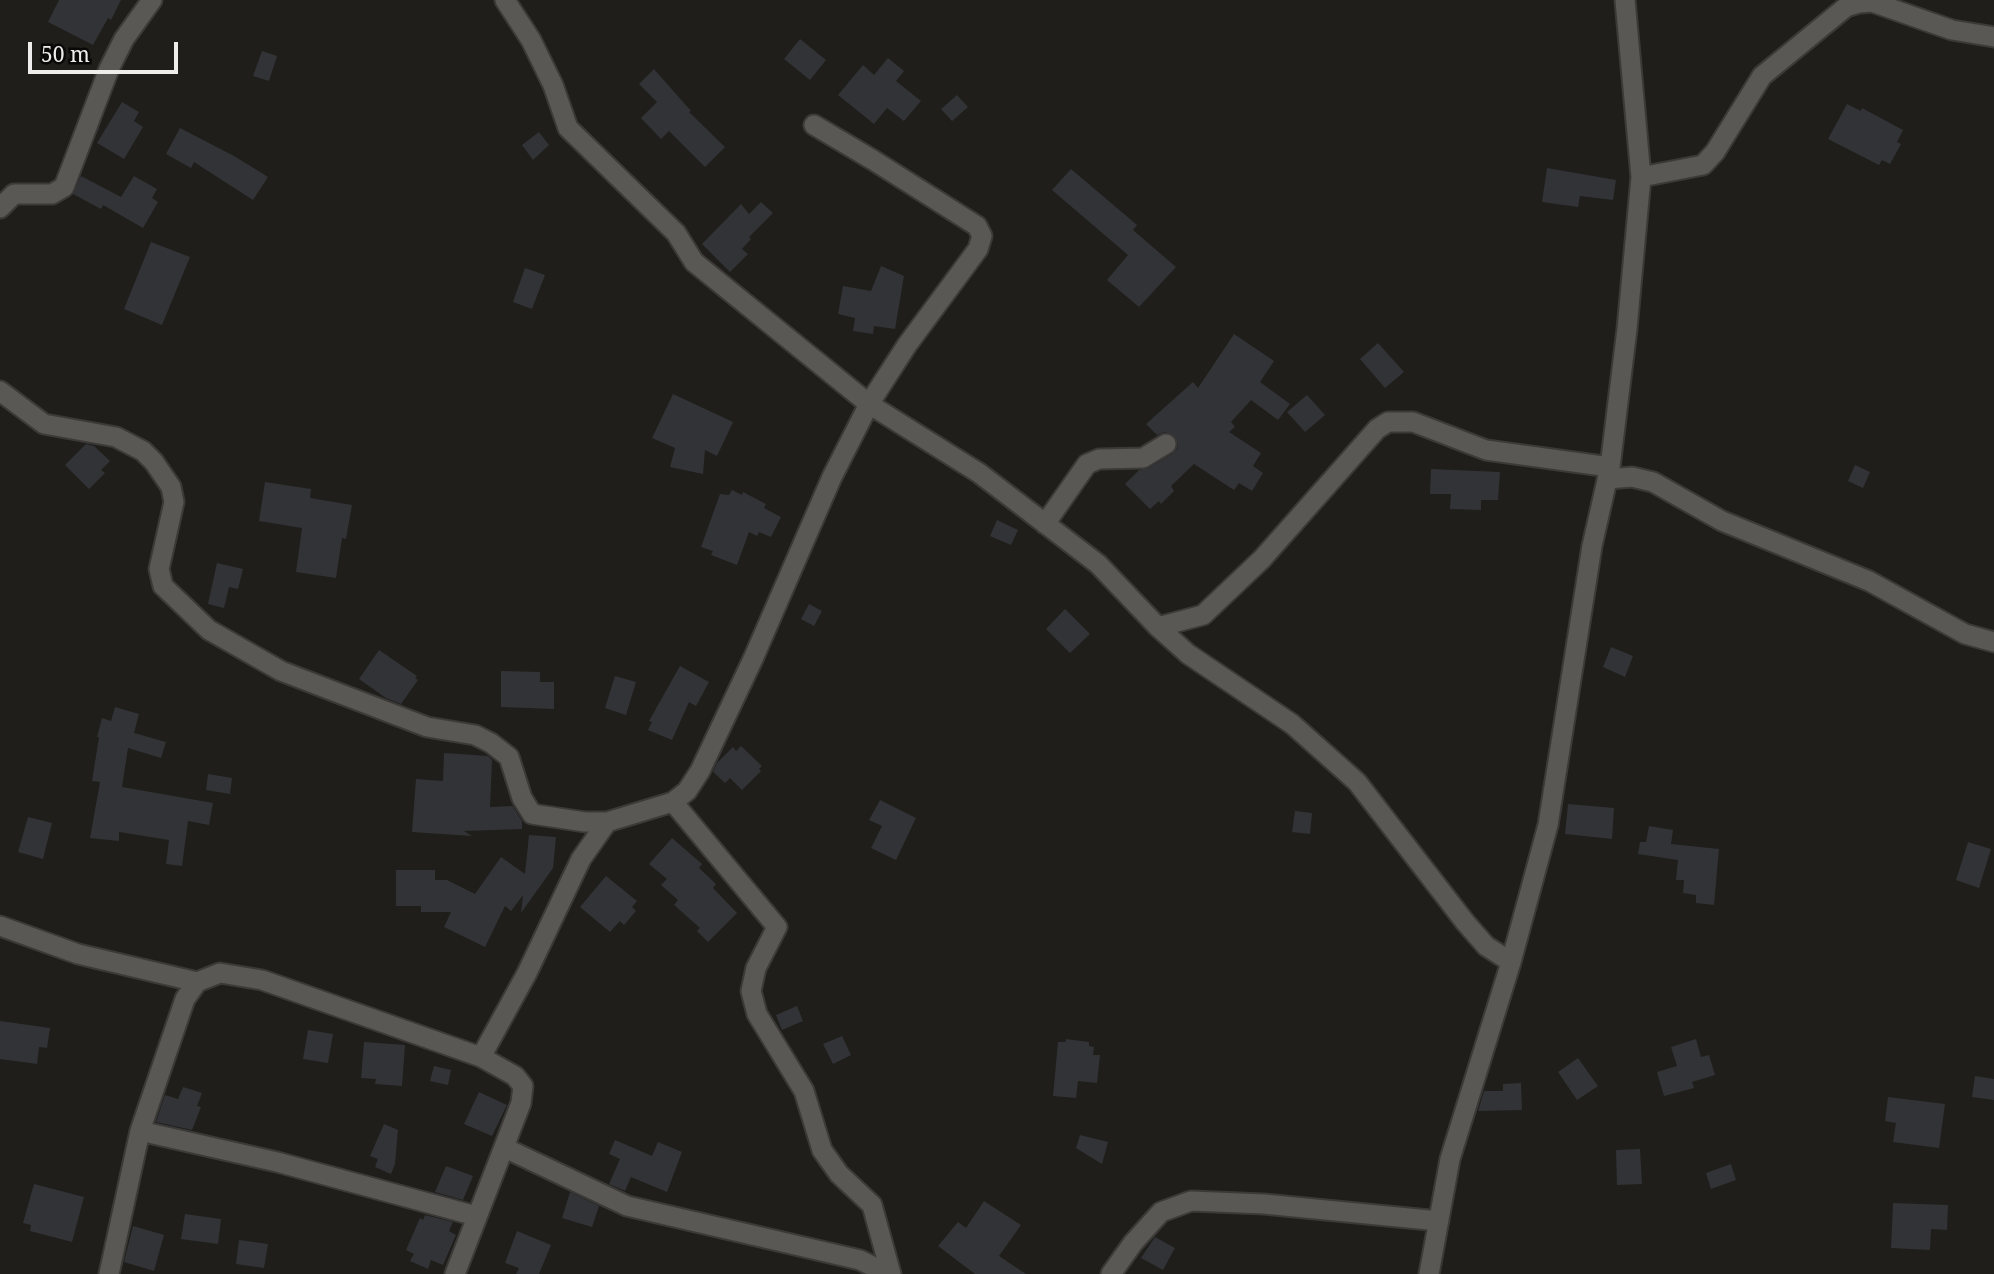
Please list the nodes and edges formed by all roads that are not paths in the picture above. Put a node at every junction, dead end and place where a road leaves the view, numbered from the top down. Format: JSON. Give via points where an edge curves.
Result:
{"nodes":[{"id":1,"x":152,"y":0,"type":"edge"},
{"id":2,"x":505,"y":0,"type":"edge"},
{"id":3,"x":1625,"y":0,"type":"edge"},
{"id":4,"x":1994,"y":37,"type":"edge"},
{"id":5,"x":814,"y":125,"type":"dead end"},
{"id":6,"x":1641,"y":177,"type":"junction"},
{"id":7,"x":0,"y":208,"type":"edge"},
{"id":8,"x":0,"y":391,"type":"edge"},
{"id":9,"x":869,"y":404,"type":"junction"},
{"id":10,"x":1166,"y":444,"type":"dead end"},
{"id":11,"x":1609,"y":473,"type":"junction"},
{"id":12,"x":1045,"y":524,"type":"junction"},
{"id":13,"x":1158,"y":627,"type":"junction"},
{"id":14,"x":1994,"y":642,"type":"edge"},
{"id":15,"x":673,"y":802,"type":"junction"},
{"id":16,"x":607,"y":822,"type":"junction"},
{"id":17,"x":0,"y":926,"type":"edge"},
{"id":18,"x":1511,"y":962,"type":"junction"},
{"id":19,"x":197,"y":982,"type":"junction"},
{"id":20,"x":481,"y":1057,"type":"junction"},
{"id":21,"x":140,"y":1131,"type":"junction"},
{"id":22,"x":505,"y":1148,"type":"junction"},
{"id":23,"x":477,"y":1216,"type":"junction"},
{"id":24,"x":1439,"y":1221,"type":"junction"},
{"id":25,"x":112,"y":1273,"type":"edge"},
{"id":26,"x":455,"y":1274,"type":"edge"},
{"id":27,"x":890,"y":1274,"type":"edge"},
{"id":28,"x":1111,"y":1274,"type":"edge"},
{"id":29,"x":1429,"y":1274,"type":"edge"}],
"edges":[{"from":1,"to":7,"type":"street","via":[[109,69],[64,187],[52,194],[14,194]]},
{"from":2,"to":9,"type":"street","via":[[531,40],[568,128],[676,233],[694,262]]},
{"from":3,"to":6,"type":"street"},
{"from":4,"to":6,"type":"street","via":[[1952,30],[1872,2],[1846,7],[1762,76],[1703,165]]},
{"from":5,"to":9,"type":"street","via":[[977,226],[982,236],[978,249]]},
{"from":6,"to":11,"type":"street"},
{"from":8,"to":16,"type":"street","via":[[44,424],[117,437],[144,451],[154,462],[171,487],[174,502],[159,569],[163,586],[209,630],[281,671],[427,727],[475,735],[491,743],[509,758],[532,814]]},
{"from":9,"to":12,"type":"street","via":[[979,473]]},
{"from":9,"to":15,"type":"street","via":[[700,771]]},
{"from":10,"to":12,"type":"street","via":[[1143,458],[1099,459],[1087,464]]},
{"from":11,"to":13,"type":"street","via":[[1486,450],[1413,422],[1388,422],[1262,559],[1203,615]]},
{"from":11,"to":14,"type":"street","via":[[1653,482],[1722,521],[1869,581],[1965,634]]},
{"from":11,"to":18,"type":"street","via":[[1592,547],[1548,825]]},
{"from":12,"to":13,"type":"street","via":[[1098,564]]},
{"from":13,"to":18,"type":"street","via":[[1188,654],[1292,724],[1357,782],[1465,922],[1486,946]]},
{"from":15,"to":16,"type":"street"},
{"from":15,"to":27,"type":"street","via":[[777,927],[756,968],[751,992],[757,1014],[804,1091],[822,1150],[839,1174],[872,1205]]},
{"from":16,"to":20,"type":"street","via":[[581,859]]},
{"from":17,"to":19,"type":"street","via":[[78,954]]},
{"from":18,"to":24,"type":"street","via":[[1450,1159]]},
{"from":19,"to":20,"type":"street","via":[[220,973],[262,980]]},
{"from":19,"to":21,"type":"street","via":[[185,999]]},
{"from":20,"to":22,"type":"street","via":[[515,1076],[523,1086]]},
{"from":21,"to":23,"type":"street"},
{"from":21,"to":25,"type":"street"},
{"from":22,"to":23,"type":"street"},
{"from":22,"to":27,"type":"street","via":[[627,1206],[860,1260]]},
{"from":23,"to":26,"type":"street"},
{"from":24,"to":28,"type":"street","via":[[1191,1201],[1161,1212]]},
{"from":24,"to":29,"type":"street"}]}
